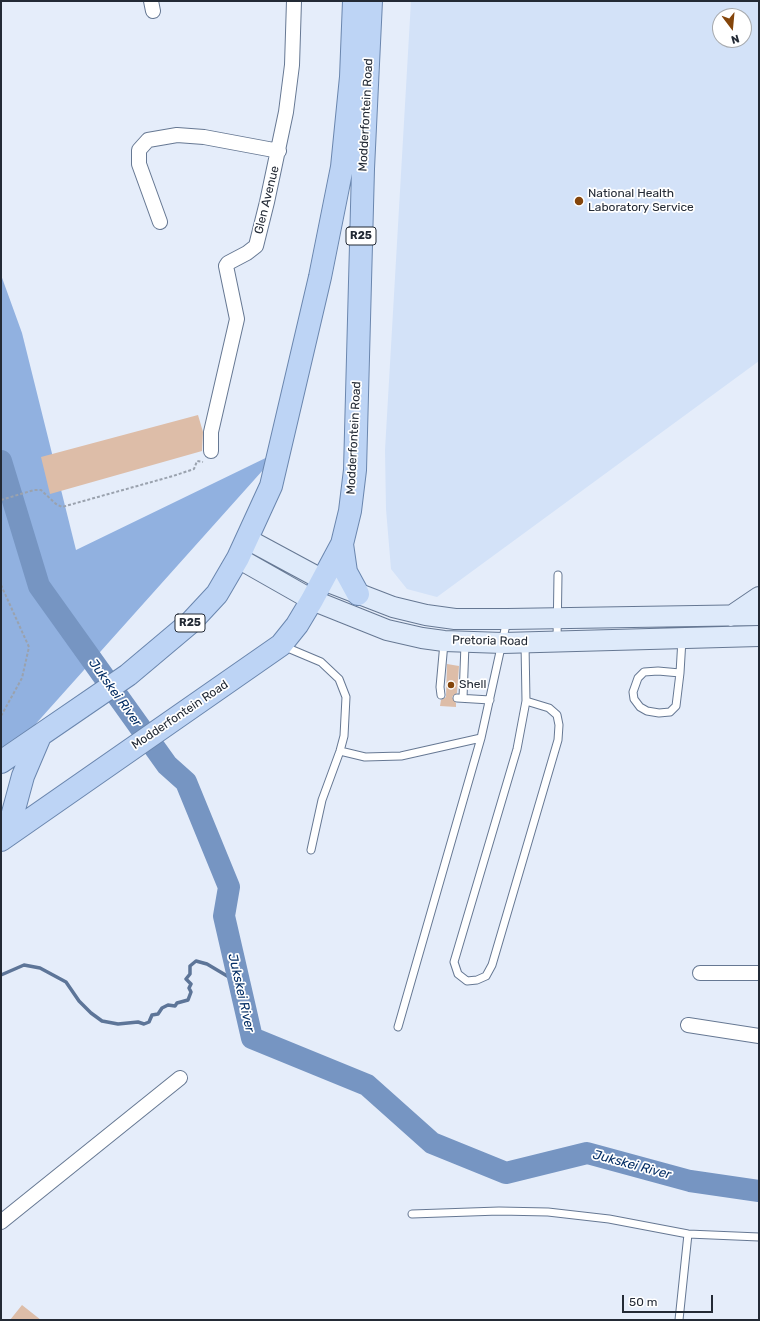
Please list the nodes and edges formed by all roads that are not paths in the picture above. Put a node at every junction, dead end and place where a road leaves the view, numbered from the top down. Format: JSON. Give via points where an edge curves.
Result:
{"nodes":[{"id":1,"x":294,"y":1,"type":"edge"},
{"id":2,"x":354,"y":1,"type":"edge"},
{"id":3,"x":371,"y":1,"type":"edge"},
{"id":4,"x":279,"y":151,"type":"junction"},
{"id":5,"x":160,"y":222,"type":"dead end"},
{"id":6,"x":211,"y":451,"type":"road end"},
{"id":7,"x":247,"y":539,"type":"junction"},
{"id":8,"x":342,"y":544,"type":"junction"},
{"id":9,"x":238,"y":558,"type":"junction"},
{"id":10,"x":558,"y":575,"type":"dead end"},
{"id":11,"x":323,"y":580,"type":"junction"},
{"id":12,"x":358,"y":594,"type":"junction"},
{"id":13,"x":759,"y":597,"type":"edge"},
{"id":14,"x":312,"y":600,"type":"junction"},
{"id":15,"x":759,"y":615,"type":"edge"},
{"id":16,"x":732,"y":616,"type":"junction"},
{"id":17,"x":682,"y":617,"type":"junction"},
{"id":18,"x":507,"y":619,"type":"junction"},
{"id":19,"x":558,"y":619,"type":"junction"},
{"id":20,"x":759,"y":636,"type":"edge"},
{"id":21,"x":682,"y":638,"type":"junction"},
{"id":22,"x":444,"y":641,"type":"junction"},
{"id":23,"x":465,"y":642,"type":"junction"},
{"id":24,"x":525,"y":642,"type":"junction"},
{"id":25,"x":556,"y":642,"type":"junction"},
{"id":26,"x":503,"y":643,"type":"junction"},
{"id":27,"x":281,"y":645,"type":"junction"},
{"id":28,"x":680,"y":673,"type":"junction"},
{"id":29,"x":441,"y":695,"type":"dead end"},
{"id":30,"x":490,"y":700,"type":"junction"},
{"id":31,"x":526,"y":702,"type":"junction"},
{"id":32,"x":40,"y":736,"type":"junction"},
{"id":33,"x":481,"y":738,"type":"junction"},
{"id":34,"x":340,"y":751,"type":"junction"},
{"id":35,"x":1,"y":762,"type":"edge"},
{"id":36,"x":5,"y":827,"type":"edge"},
{"id":37,"x":311,"y":850,"type":"dead end"},
{"id":38,"x":700,"y":973,"type":"dead end"},
{"id":39,"x":759,"y":973,"type":"edge"},
{"id":40,"x":688,"y":1025,"type":"dead end"},
{"id":41,"x":398,"y":1027,"type":"dead end"},
{"id":42,"x":759,"y":1036,"type":"edge"},
{"id":43,"x":180,"y":1078,"type":"dead end"},
{"id":44,"x":412,"y":1214,"type":"dead end"},
{"id":45,"x":1,"y":1222,"type":"edge"},
{"id":46,"x":688,"y":1234,"type":"junction"},
{"id":47,"x":759,"y":1237,"type":"edge"},
{"id":48,"x":679,"y":1320,"type":"edge"}],
"edges":[{"from":1,"to":4,"type":"street","name":"Glen Avenue","via":[[292,65]]},
{"from":2,"to":7,"type":"main road","name":"Modderfontein Road","number":"R25","via":[[352,77],[342,167],[320,277],[271,486]]},
{"from":3,"to":8,"type":"main road","name":"Modderfontein Road","number":"R25","via":[[363,169],[355,470],[350,511]]},
{"from":4,"to":5,"type":"street","via":[[183,135],[148,140],[139,150],[139,164]]},
{"from":4,"to":6,"type":"street","name":"Glen Avenue","via":[[256,246],[226,266],[237,319],[211,432]]},
{"from":7,"to":9,"type":"main road","name":"Modderfontein Road","number":"R25"},
{"from":7,"to":11,"type":"main road","name":"Pretoria Road"},
{"from":8,"to":11,"type":"main road","name":"Modderfontein Road","number":"R25"},
{"from":8,"to":12,"type":"main road","via":[[346,572]]},
{"from":9,"to":14,"type":"main road","name":"Pretoria Road"},
{"from":9,"to":32,"type":"main road","name":"Modderfontein Road","number":"R25","via":[[218,594],[191,622],[128,675]]},
{"from":10,"to":19,"type":"lane"},
{"from":11,"to":12,"type":"main road","name":"Pretoria Road"},
{"from":11,"to":14,"type":"main road","name":"Modderfontein Road","number":"R25"},
{"from":12,"to":18,"type":"main road","name":"Pretoria Road","via":[[393,607],[426,615],[455,619]]},
{"from":13,"to":16,"type":"main road"},
{"from":14,"to":22,"type":"main road","name":"Pretoria Road","via":[[387,630]]},
{"from":14,"to":27,"type":"main road","name":"Modderfontein Road","number":"R25"},
{"from":15,"to":16,"type":"main road","name":"Pretoria Road"},
{"from":16,"to":17,"type":"main road","name":"Pretoria Road"},
{"from":17,"to":19,"type":"main road","name":"Pretoria Road"},
{"from":17,"to":21,"type":"main road"},
{"from":18,"to":19,"type":"main road","name":"Pretoria Road"},
{"from":18,"to":26,"type":"lane"},
{"from":19,"to":25,"type":"lane"},
{"from":20,"to":21,"type":"main road","name":"Pretoria Road"},
{"from":21,"to":25,"type":"main road","name":"Pretoria Road"},
{"from":21,"to":28,"type":"lane"},
{"from":22,"to":23,"type":"main road","name":"Pretoria Road"},
{"from":22,"to":29,"type":"lane"},
{"from":23,"to":26,"type":"main road","name":"Pretoria Road"},
{"from":23,"to":30,"type":"lane","via":[[460,698]]},
{"from":24,"to":25,"type":"main road","name":"Pretoria Road"},
{"from":24,"to":26,"type":"main road","name":"Pretoria Road"},
{"from":24,"to":31,"type":"lane"},
{"from":26,"to":30,"type":"lane"},
{"from":27,"to":34,"type":"lane","via":[[321,662],[339,679],[347,708]]},
{"from":27,"to":36,"type":"main road","name":"Modderfontein Road","number":"R25","via":[[58,801]]},
{"from":28,"to":28,"type":"lane","via":[[674,710],[660,713],[647,711],[634,699],[633,692],[638,678],[644,672],[658,670]]},
{"from":30,"to":33,"type":"lane"},
{"from":31,"to":31,"type":"lane","via":[[549,708],[557,715],[560,730],[558,740],[492,965],[486,976],[467,981],[458,974],[454,962],[517,749]]},
{"from":32,"to":35,"type":"main road","name":"Modderfontein Road","number":"R25"},
{"from":32,"to":36,"type":"main road","name":"Modderfontein Road","number":"R25"},
{"from":33,"to":34,"type":"lane","via":[[401,756],[365,757]]},
{"from":33,"to":41,"type":"lane"},
{"from":34,"to":37,"type":"lane","via":[[322,800]]},
{"from":38,"to":39,"type":"street"},
{"from":40,"to":42,"type":"street"},
{"from":43,"to":45,"type":"street"},
{"from":44,"to":46,"type":"lane","via":[[548,1212],[609,1218]]},
{"from":46,"to":47,"type":"lane"},
{"from":46,"to":48,"type":"lane"}]}
